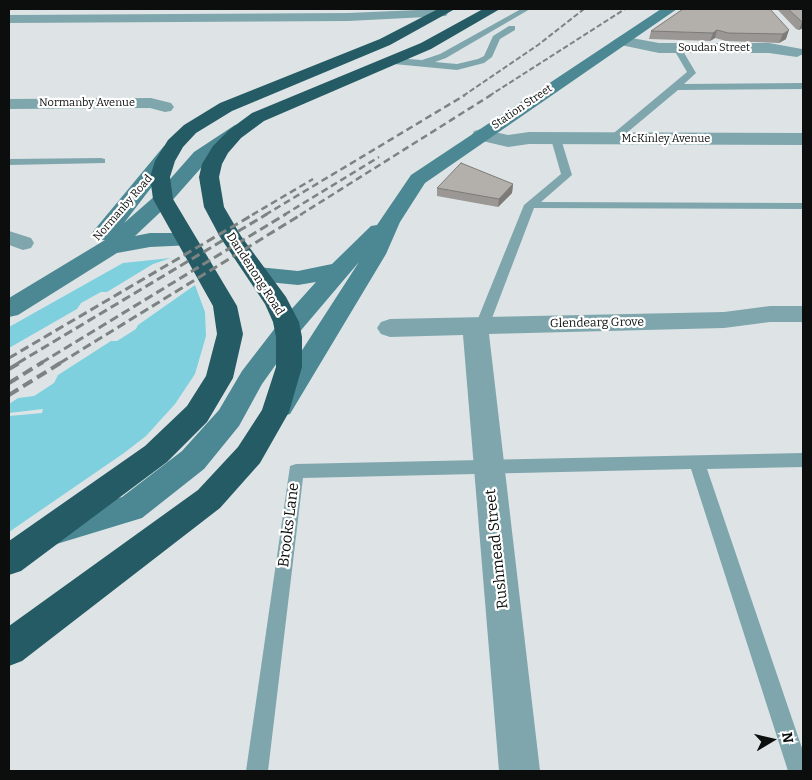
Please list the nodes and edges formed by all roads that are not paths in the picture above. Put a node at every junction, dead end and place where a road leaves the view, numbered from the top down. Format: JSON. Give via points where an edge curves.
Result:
{"nodes":[{"id":1,"x":493,"y":9,"type":"edge"},
{"id":2,"x":528,"y":9,"type":"edge"},
{"id":3,"x":670,"y":9,"type":"edge"},
{"id":4,"x":444,"y":11,"type":"edge"},
{"id":5,"x":9,"y":19,"type":"edge"},
{"id":6,"x":617,"y":44,"type":"junction"},
{"id":7,"x":798,"y":46,"type":"edge"},
{"id":8,"x":677,"y":48,"type":"junction"},
{"id":9,"x":394,"y":61,"type":"junction"},
{"id":10,"x":423,"y":63,"type":"junction"},
{"id":11,"x":675,"y":86,"type":"junction"},
{"id":12,"x":803,"y":86,"type":"edge"},
{"id":13,"x":9,"y":104,"type":"edge"},
{"id":14,"x":165,"y":106,"type":"dead end"},
{"id":15,"x":241,"y":129,"type":"junction"},
{"id":16,"x":487,"y":131,"type":"junction"},
{"id":17,"x":556,"y":138,"type":"junction"},
{"id":18,"x":613,"y":139,"type":"junction"},
{"id":19,"x":803,"y":139,"type":"edge"},
{"id":20,"x":171,"y":150,"type":"junction"},
{"id":21,"x":9,"y":162,"type":"edge"},
{"id":22,"x":75,"y":173,"type":"dead end"},
{"id":23,"x":163,"y":199,"type":"junction"},
{"id":24,"x":530,"y":205,"type":"junction"},
{"id":25,"x":803,"y":206,"type":"edge"},
{"id":26,"x":390,"y":222,"type":"junction"},
{"id":27,"x":185,"y":240,"type":"junction"},
{"id":28,"x":110,"y":247,"type":"junction"},
{"id":29,"x":76,"y":266,"type":"junction"},
{"id":30,"x":339,"y":270,"type":"junction"},
{"id":31,"x":258,"y":274,"type":"junction"},
{"id":32,"x":9,"y":309,"type":"edge"},
{"id":33,"x":803,"y":314,"type":"edge"},
{"id":34,"x":478,"y":326,"type":"junction"},
{"id":35,"x":390,"y":328,"type":"dead end"},
{"id":36,"x":288,"y":329,"type":"junction"},
{"id":37,"x":267,"y":426,"type":"junction"},
{"id":38,"x":803,"y":460,"type":"edge"},
{"id":39,"x":697,"y":462,"type":"junction"},
{"id":40,"x":489,"y":467,"type":"junction"},
{"id":41,"x":49,"y":532,"type":"junction"},
{"id":42,"x":9,"y":560,"type":"edge"},
{"id":43,"x":9,"y":648,"type":"edge"},
{"id":44,"x":257,"y":771,"type":"edge"},
{"id":45,"x":519,"y":771,"type":"edge"},
{"id":46,"x":799,"y":771,"type":"edge"}],
"edges":[{"from":1,"to":9,"type":"highway","name":"Dandenong Road"},
{"from":2,"to":10,"type":"lane","via":[[460,47]]},
{"from":2,"to":10,"type":"lane","via":[[514,26],[496,38],[488,57],[481,62],[457,67]]},
{"from":3,"to":6,"type":"street","name":"Station Street"},
{"from":4,"to":5,"type":"street","via":[[348,17]]},
{"from":4,"to":20,"type":"highway","via":[[385,42],[226,107],[190,129]]},
{"from":6,"to":8,"type":"street","name":"Soudan Street","via":[[630,50]]},
{"from":6,"to":16,"type":"street","name":"Station Street"},
{"from":7,"to":8,"type":"street","name":"Soudan Street"},
{"from":8,"to":11,"type":"lane","via":[[692,73]]},
{"from":9,"to":10,"type":"lane"},
{"from":9,"to":15,"type":"highway","name":"Dandenong Road","via":[[275,108]]},
{"from":11,"to":12,"type":"lane"},
{"from":11,"to":18,"type":"lane"},
{"from":13,"to":14,"type":"street","name":"Normanby Avenue","via":[[137,103]]},
{"from":15,"to":23,"type":"street","name":"Normanby Road","via":[[201,156]]},
{"from":15,"to":31,"type":"highway","name":"Dandenong Road","via":[[216,156],[210,169],[209,189],[220,219]]},
{"from":16,"to":17,"type":"street","name":"McKinley Avenue","via":[[508,141]]},
{"from":16,"to":26,"type":"street","name":"Station Street","via":[[418,179]]},
{"from":17,"to":18,"type":"street","name":"McKinley Avenue"},
{"from":17,"to":24,"type":"lane","via":[[567,175]]},
{"from":18,"to":19,"type":"street","name":"McKinley Avenue"},
{"from":20,"to":23,"type":"highway","via":[[160,177]]},
{"from":20,"to":29,"type":"street","name":"Normanby Road"},
{"from":21,"to":22,"type":"lane","via":[[103,160]]},
{"from":23,"to":27,"type":"highway"},
{"from":23,"to":28,"type":"street","name":"Normanby Road"},
{"from":24,"to":25,"type":"lane"},
{"from":24,"to":34,"type":"lane"},
{"from":26,"to":30,"type":"street","name":"Station Street","via":[[358,248]]},
{"from":26,"to":37,"type":"street","name":"Station Street","via":[[375,254]]},
{"from":27,"to":28,"type":"street","via":[[150,240]]},
{"from":27,"to":41,"type":"highway","via":[[221,297],[227,314],[229,344],[216,382],[197,414],[156,454]]},
{"from":28,"to":29,"type":"street","name":"Normanby Road"},
{"from":29,"to":32,"type":"street","name":"Normanby Road"},
{"from":30,"to":31,"type":"street","via":[[298,278]]},
{"from":30,"to":36,"type":"street","name":"Station Street"},
{"from":31,"to":36,"type":"highway","name":"Dandenong Road","via":[[277,303]]},
{"from":33,"to":34,"type":"street","name":"Glendearg Grove","via":[[724,320]]},
{"from":34,"to":35,"type":"street","name":"Glendearg Grove"},
{"from":34,"to":40,"type":"street","name":"Rushmead Street"},
{"from":36,"to":37,"type":"highway","name":"Dandenong Road","via":[[289,367],[275,412]]},
{"from":36,"to":41,"type":"street","name":"Station Street","via":[[213,440],[183,469],[131,508]]},
{"from":37,"to":43,"type":"highway","name":"Dandenong Road","via":[[243,464],[208,499]]},
{"from":38,"to":39,"type":"lane"},
{"from":39,"to":40,"type":"lane"},
{"from":39,"to":46,"type":"lane"},
{"from":40,"to":44,"type":"lane","name":"Brooks Lane","via":[[296,471]]},
{"from":40,"to":45,"type":"street","name":"Rushmead Street"},
{"from":41,"to":42,"type":"highway"}]}
